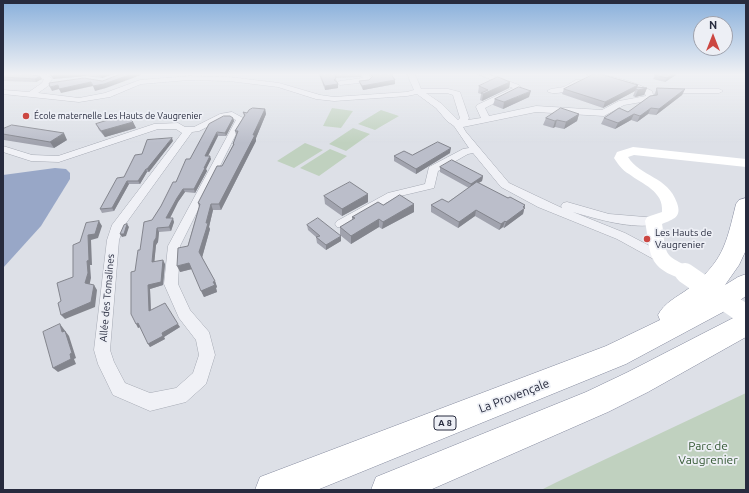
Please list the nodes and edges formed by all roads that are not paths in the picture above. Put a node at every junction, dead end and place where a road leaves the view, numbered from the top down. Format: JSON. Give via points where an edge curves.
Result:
{"nodes":[{"id":1,"x":51,"y":97,"type":"edge"},
{"id":2,"x":97,"y":97,"type":"edge"},
{"id":3,"x":319,"y":97,"type":"edge"},
{"id":4,"x":361,"y":97,"type":"edge"},
{"id":5,"x":426,"y":97,"type":"edge"},
{"id":6,"x":458,"y":97,"type":"edge"},
{"id":7,"x":501,"y":97,"type":"edge"},
{"id":8,"x":650,"y":97,"type":"edge"},
{"id":9,"x":346,"y":98,"type":"joint"},
{"id":10,"x":486,"y":119,"type":"junction"},
{"id":11,"x":458,"y":124,"type":"junction"},
{"id":12,"x":189,"y":130,"type":"junction"},
{"id":13,"x":3,"y":149,"type":"edge"},
{"id":14,"x":476,"y":150,"type":"junction"},
{"id":15,"x":746,"y":163,"type":"edge"},
{"id":16,"x":493,"y":171,"type":"junction"},
{"id":17,"x":746,"y":204,"type":"edge"},
{"id":18,"x":652,"y":220,"type":"junction"},
{"id":19,"x":341,"y":224,"type":"dead end"},
{"id":20,"x":662,"y":258,"type":"junction"},
{"id":21,"x":746,"y":283,"type":"edge"},
{"id":22,"x":746,"y":315,"type":"edge"},
{"id":23,"x":746,"y":324,"type":"edge"},
{"id":24,"x":746,"y":336,"type":"edge"},
{"id":25,"x":616,"y":355,"type":"junction"},
{"id":26,"x":638,"y":382,"type":"junction"},
{"id":27,"x":273,"y":490,"type":"edge"},
{"id":28,"x":388,"y":490,"type":"edge"}],
"edges":[{"from":1,"to":2,"type":"street"},
{"from":3,"to":9,"type":"street"},
{"from":4,"to":9,"type":"street"},
{"from":5,"to":11,"type":"street","via":[[439,106],[450,120]]},
{"from":6,"to":11,"type":"street","via":[[465,118]]},
{"from":7,"to":10,"type":"street","via":[[480,107]]},
{"from":8,"to":10,"type":"street","via":[[647,100],[622,103],[604,113],[536,109]]},
{"from":10,"to":11,"type":"street"},
{"from":11,"to":14,"type":"street"},
{"from":12,"to":12,"type":"street","name":"Allée des Tomalines","via":[[224,116],[232,115],[241,119],[174,246],[171,284],[184,314],[203,337],[207,355],[200,378],[180,396],[150,402],[120,389],[106,364],[102,350],[113,240],[118,225]]},
{"from":12,"to":13,"type":"street","via":[[178,126],[157,126],[59,159],[31,158]]},
{"from":14,"to":16,"type":"street"},
{"from":14,"to":19,"type":"street","via":[[466,151],[433,169],[430,186],[392,195]]},
{"from":15,"to":18,"type":"street","via":[[633,151],[622,155],[626,166],[662,188],[670,204],[669,215]]},
{"from":16,"to":18,"type":"street","via":[[546,202],[588,217],[631,226],[646,225]]},
{"from":16,"to":20,"type":"street","via":[[505,185],[542,204],[621,236]]},
{"from":17,"to":25,"type":"highway","via":[[741,232],[733,254],[721,274],[701,294]]},
{"from":18,"to":20,"type":"street"},
{"from":20,"to":22,"type":"street","bridge":true},
{"from":21,"to":25,"type":"highway","name":"La Provençale","number":"A 8","via":[[714,305]]},
{"from":23,"to":26,"type":"highway"},
{"from":24,"to":26,"type":"highway"},
{"from":25,"to":27,"type":"highway","name":"La Provençale","number":"A 8"},
{"from":26,"to":28,"type":"highway","via":[[597,402]]}]}
